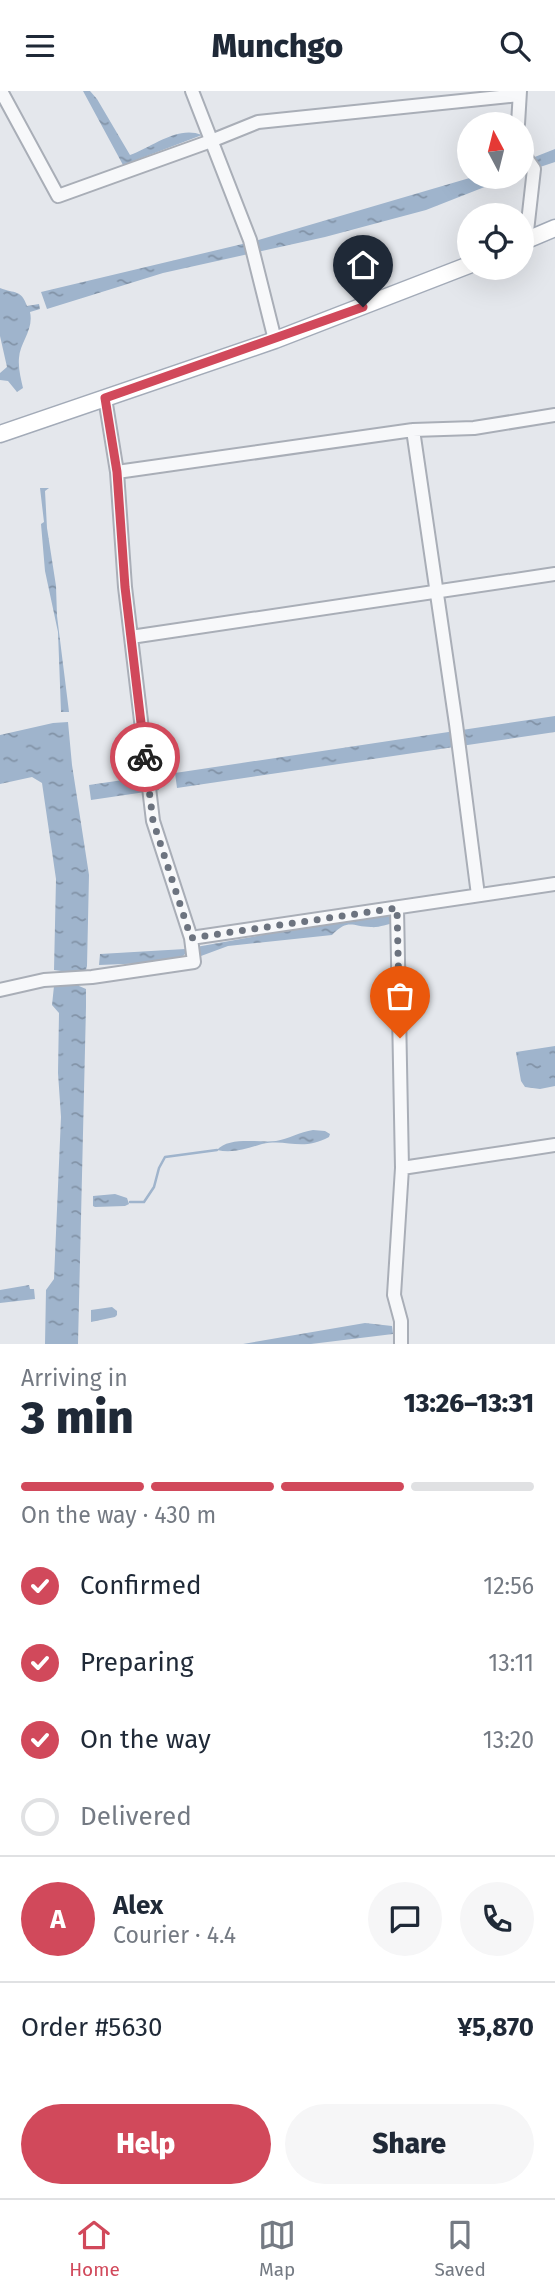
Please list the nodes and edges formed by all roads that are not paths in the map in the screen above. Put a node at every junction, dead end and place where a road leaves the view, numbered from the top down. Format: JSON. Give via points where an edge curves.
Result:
{"nodes":[{"id":1,"x":1,"y":91,"type":"edge"},
{"id":2,"x":192,"y":91,"type":"edge"},
{"id":3,"x":519,"y":93,"type":"edge"},
{"id":4,"x":518,"y":112,"type":"edge"},
{"id":5,"x":211,"y":141,"type":"junction"},
{"id":6,"x":555,"y":228,"type":"edge"},
{"id":7,"x":534,"y":237,"type":"edge"},
{"id":8,"x":457,"y":270,"type":"edge"},
{"id":9,"x":275,"y":339,"type":"junction"},
{"id":10,"x":105,"y":398,"type":"junction"},
{"id":11,"x":555,"y":415,"type":"edge"},
{"id":12,"x":413,"y":431,"type":"junction"},
{"id":13,"x":0,"y":434,"type":"edge"},
{"id":14,"x":117,"y":472,"type":"junction"},
{"id":15,"x":555,"y":574,"type":"edge"},
{"id":16,"x":436,"y":592,"type":"junction"},
{"id":17,"x":131,"y":637,"type":"junction"},
{"id":18,"x":555,"y":884,"type":"edge"},
{"id":19,"x":478,"y":895,"type":"junction"},
{"id":20,"x":397,"y":908,"type":"junction"},
{"id":21,"x":191,"y":938,"type":"junction"},
{"id":22,"x":0,"y":990,"type":"edge"},
{"id":23,"x":555,"y":1145,"type":"edge"},
{"id":24,"x":402,"y":1168,"type":"junction"},
{"id":25,"x":401,"y":1344,"type":"edge"}],
"edges":[{"from":1,"to":5,"type":"street","via":[[58,196]]},
{"from":2,"to":5,"type":"street"},
{"from":3,"to":4,"type":"street"},
{"from":3,"to":5,"type":"street","via":[[258,122]]},
{"from":5,"to":9,"type":"street","via":[[250,240]]},
{"from":6,"to":7,"type":"main road"},
{"from":8,"to":9,"type":"main road"},
{"from":9,"to":10,"type":"main road"},
{"from":10,"to":13,"type":"main road"},
{"from":10,"to":14,"type":"street"},
{"from":11,"to":12,"type":"street","via":[[474,428]]},
{"from":12,"to":14,"type":"street"},
{"from":12,"to":16,"type":"street"},
{"from":14,"to":17,"type":"street"},
{"from":15,"to":16,"type":"street"},
{"from":16,"to":17,"type":"street"},
{"from":16,"to":19,"type":"street"},
{"from":17,"to":21,"type":"street","via":[[152,811]]},
{"from":18,"to":19,"type":"street"},
{"from":19,"to":20,"type":"street"},
{"from":20,"to":21,"type":"street"},
{"from":20,"to":24,"type":"street"},
{"from":21,"to":22,"type":"street","via":[[194,962],[44,980]]},
{"from":23,"to":24,"type":"street"},
{"from":24,"to":25,"type":"street","via":[[394,1295]]}]}
